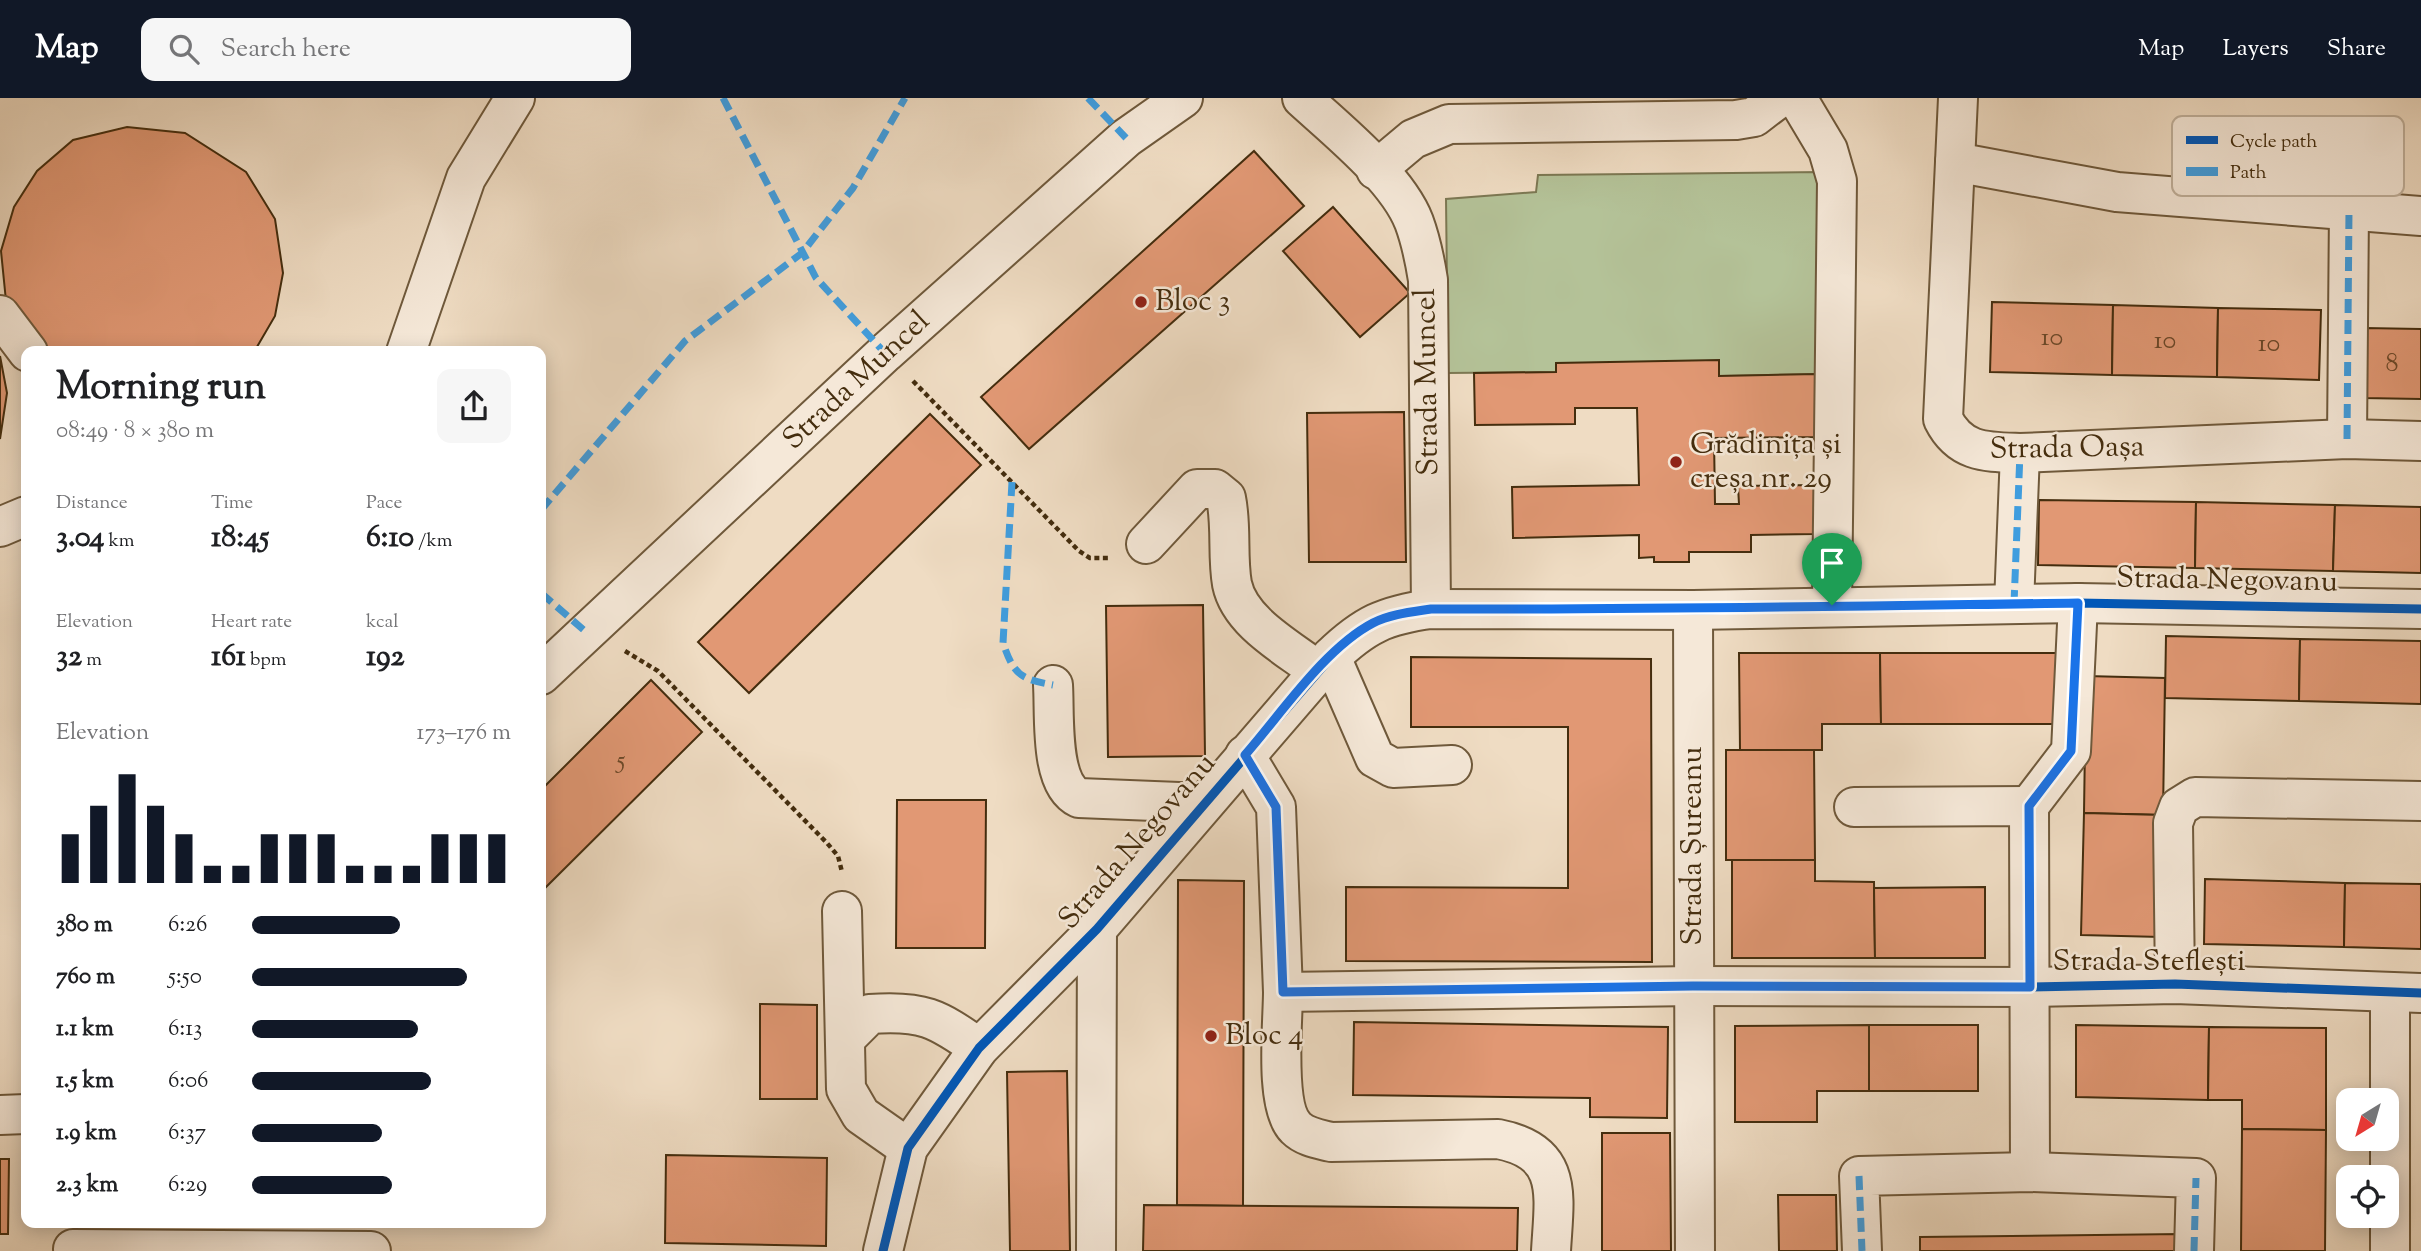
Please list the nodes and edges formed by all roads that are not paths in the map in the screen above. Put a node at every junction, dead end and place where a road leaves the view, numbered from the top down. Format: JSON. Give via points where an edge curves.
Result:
{"nodes":[{"id":1,"x":515,"y":98,"type":"edge"},
{"id":2,"x":1183,"y":98,"type":"edge"},
{"id":3,"x":1779,"y":98,"type":"edge"},
{"id":4,"x":1797,"y":98,"type":"edge"},
{"id":5,"x":1958,"y":98,"type":"edge"},
{"id":6,"x":1322,"y":105,"type":"edge"},
{"id":7,"x":1955,"y":162,"type":"junction"},
{"id":8,"x":1376,"y":170,"type":"junction"},
{"id":9,"x":2349,"y":209,"type":"junction"},
{"id":10,"x":2421,"y":216,"type":"edge"},
{"id":11,"x":0,"y":315,"type":"edge"},
{"id":12,"x":24,"y":346,"type":"edge"},
{"id":13,"x":408,"y":346,"type":"edge"},
{"id":14,"x":2347,"y":439,"type":"junction"},
{"id":15,"x":2421,"y":441,"type":"edge"},
{"id":16,"x":2020,"y":453,"type":"junction"},
{"id":17,"x":21,"y":518,"type":"edge"},
{"id":18,"x":0,"y":527,"type":"edge"},
{"id":19,"x":1146,"y":544,"type":"road end"},
{"id":20,"x":2078,"y":603,"type":"junction"},
{"id":21,"x":2014,"y":604,"type":"junction"},
{"id":22,"x":1832,"y":605,"type":"junction"},
{"id":23,"x":1431,"y":609,"type":"junction"},
{"id":24,"x":2421,"y":609,"type":"edge"},
{"id":25,"x":1693,"y":610,"type":"junction"},
{"id":26,"x":1325,"y":664,"type":"junction"},
{"id":27,"x":546,"y":670,"type":"edge"},
{"id":28,"x":1053,"y":685,"type":"dead end"},
{"id":29,"x":1245,"y":755,"type":"junction"},
{"id":30,"x":1452,"y":765,"type":"dead end"},
{"id":31,"x":2421,"y":801,"type":"edge"},
{"id":32,"x":1204,"y":803,"type":"junction"},
{"id":33,"x":2029,"y":806,"type":"junction"},
{"id":34,"x":1854,"y":807,"type":"dead end"},
{"id":35,"x":842,"y":911,"type":"road end"},
{"id":36,"x":1097,"y":929,"type":"junction"},
{"id":37,"x":2175,"y":984,"type":"junction"},
{"id":38,"x":1693,"y":986,"type":"junction"},
{"id":39,"x":2030,"y":987,"type":"junction"},
{"id":40,"x":1283,"y":992,"type":"junction"},
{"id":41,"x":2405,"y":992,"type":"edge"},
{"id":42,"x":845,"y":1039,"type":"junction"},
{"id":43,"x":979,"y":1048,"type":"junction"},
{"id":44,"x":21,"y":1114,"type":"edge"},
{"id":45,"x":0,"y":1115,"type":"edge"},
{"id":46,"x":908,"y":1148,"type":"junction"},
{"id":47,"x":2031,"y":1172,"type":"junction"},
{"id":48,"x":73,"y":1241,"type":"edge"},
{"id":49,"x":370,"y":1251,"type":"edge"},
{"id":50,"x":883,"y":1251,"type":"edge"},
{"id":51,"x":1096,"y":1251,"type":"edge"},
{"id":52,"x":1552,"y":1251,"type":"edge"},
{"id":53,"x":1695,"y":1251,"type":"edge"},
{"id":54,"x":1862,"y":1251,"type":"edge"},
{"id":55,"x":2194,"y":1251,"type":"edge"},
{"id":56,"x":2390,"y":1251,"type":"edge"}],
"edges":[{"from":1,"to":13,"type":"street","via":[[466,178]]},
{"from":2,"to":27,"type":"street","name":"Strada Muncel","via":[[1126,138],[885,353]]},
{"from":3,"to":8,"type":"street","via":[[1754,117],[1736,120],[1449,124],[1413,139]]},
{"from":4,"to":22,"type":"street","via":[[1828,150],[1837,181]]},
{"from":5,"to":7,"type":"street","name":"Strada Oașa"},
{"from":6,"to":8,"type":"street","name":"Strada Muncel"},
{"from":7,"to":9,"type":"street","via":[[2117,192]]},
{"from":7,"to":16,"type":"street","name":"Strada Oașa","via":[[1943,419],[1961,443],[1978,452]]},
{"from":8,"to":23,"type":"street","name":"Strada Muncel","via":[[1413,220],[1428,281]]},
{"from":9,"to":10,"type":"street"},
{"from":9,"to":14,"type":"street"},
{"from":11,"to":12,"type":"street"},
{"from":14,"to":15,"type":"street","name":"Strada Oașa"},
{"from":14,"to":16,"type":"street","name":"Strada Oașa"},
{"from":16,"to":21,"type":"street"},
{"from":17,"to":18,"type":"street"},
{"from":19,"to":26,"type":"street","via":[[1197,489],[1215,489],[1226,498],[1233,584],[1239,604],[1252,620]]},
{"from":20,"to":21,"type":"street","name":"Strada Negovanu"},
{"from":20,"to":24,"type":"street","name":"Strada Negovanu"},
{"from":20,"to":33,"type":"street","via":[[2071,751]]},
{"from":21,"to":22,"type":"street","name":"Strada Negovanu"},
{"from":22,"to":25,"type":"street","name":"Strada Negovanu"},
{"from":23,"to":25,"type":"street","name":"Strada Negovanu"},
{"from":23,"to":26,"type":"street","name":"Strada Negovanu","via":[[1374,622]]},
{"from":25,"to":38,"type":"street","name":"Strada Șureanu"},
{"from":26,"to":29,"type":"street","name":"Strada Negovanu"},
{"from":26,"to":30,"type":"street","via":[[1376,758],[1393,768]]},
{"from":28,"to":32,"type":"street","via":[[1059,778],[1067,793],[1079,798]]},
{"from":29,"to":32,"type":"street","name":"Strada Negovanu"},
{"from":29,"to":40,"type":"street","via":[[1276,807]]},
{"from":31,"to":37,"type":"street","via":[[2195,797],[2179,807],[2173,823]]},
{"from":32,"to":36,"type":"street","name":"Strada Negovanu"},
{"from":33,"to":34,"type":"street"},
{"from":33,"to":39,"type":"street"},
{"from":35,"to":42,"type":"street"},
{"from":36,"to":43,"type":"street","name":"Strada Negovanu"},
{"from":36,"to":51,"type":"street","name":"Strada Negovanu"},
{"from":37,"to":39,"type":"street","name":"Strada Steflești"},
{"from":37,"to":41,"type":"street","name":"Strada Steflești"},
{"from":38,"to":39,"type":"street","name":"Strada Steflești"},
{"from":38,"to":40,"type":"street","name":"Strada Steflești"},
{"from":38,"to":53,"type":"street","name":"Strada Șureanu"},
{"from":39,"to":47,"type":"street"},
{"from":40,"to":52,"type":"street","via":[[1284,1104],[1296,1128],[1331,1142],[1498,1139],[1520,1143],[1538,1154],[1549,1169],[1554,1189]]},
{"from":41,"to":56,"type":"street"},
{"from":42,"to":43,"type":"street","via":[[870,1013],[908,1011],[947,1025]]},
{"from":42,"to":46,"type":"street","via":[[846,1088],[861,1115]]},
{"from":43,"to":46,"type":"street","name":"Strada Negovanu"},
{"from":44,"to":45,"type":"street"},
{"from":46,"to":50,"type":"street","name":"Strada Negovanu"},
{"from":47,"to":54,"type":"street","via":[[1859,1176]]},
{"from":47,"to":55,"type":"street","via":[[2196,1178]]},
{"from":48,"to":49,"type":"street"}]}
